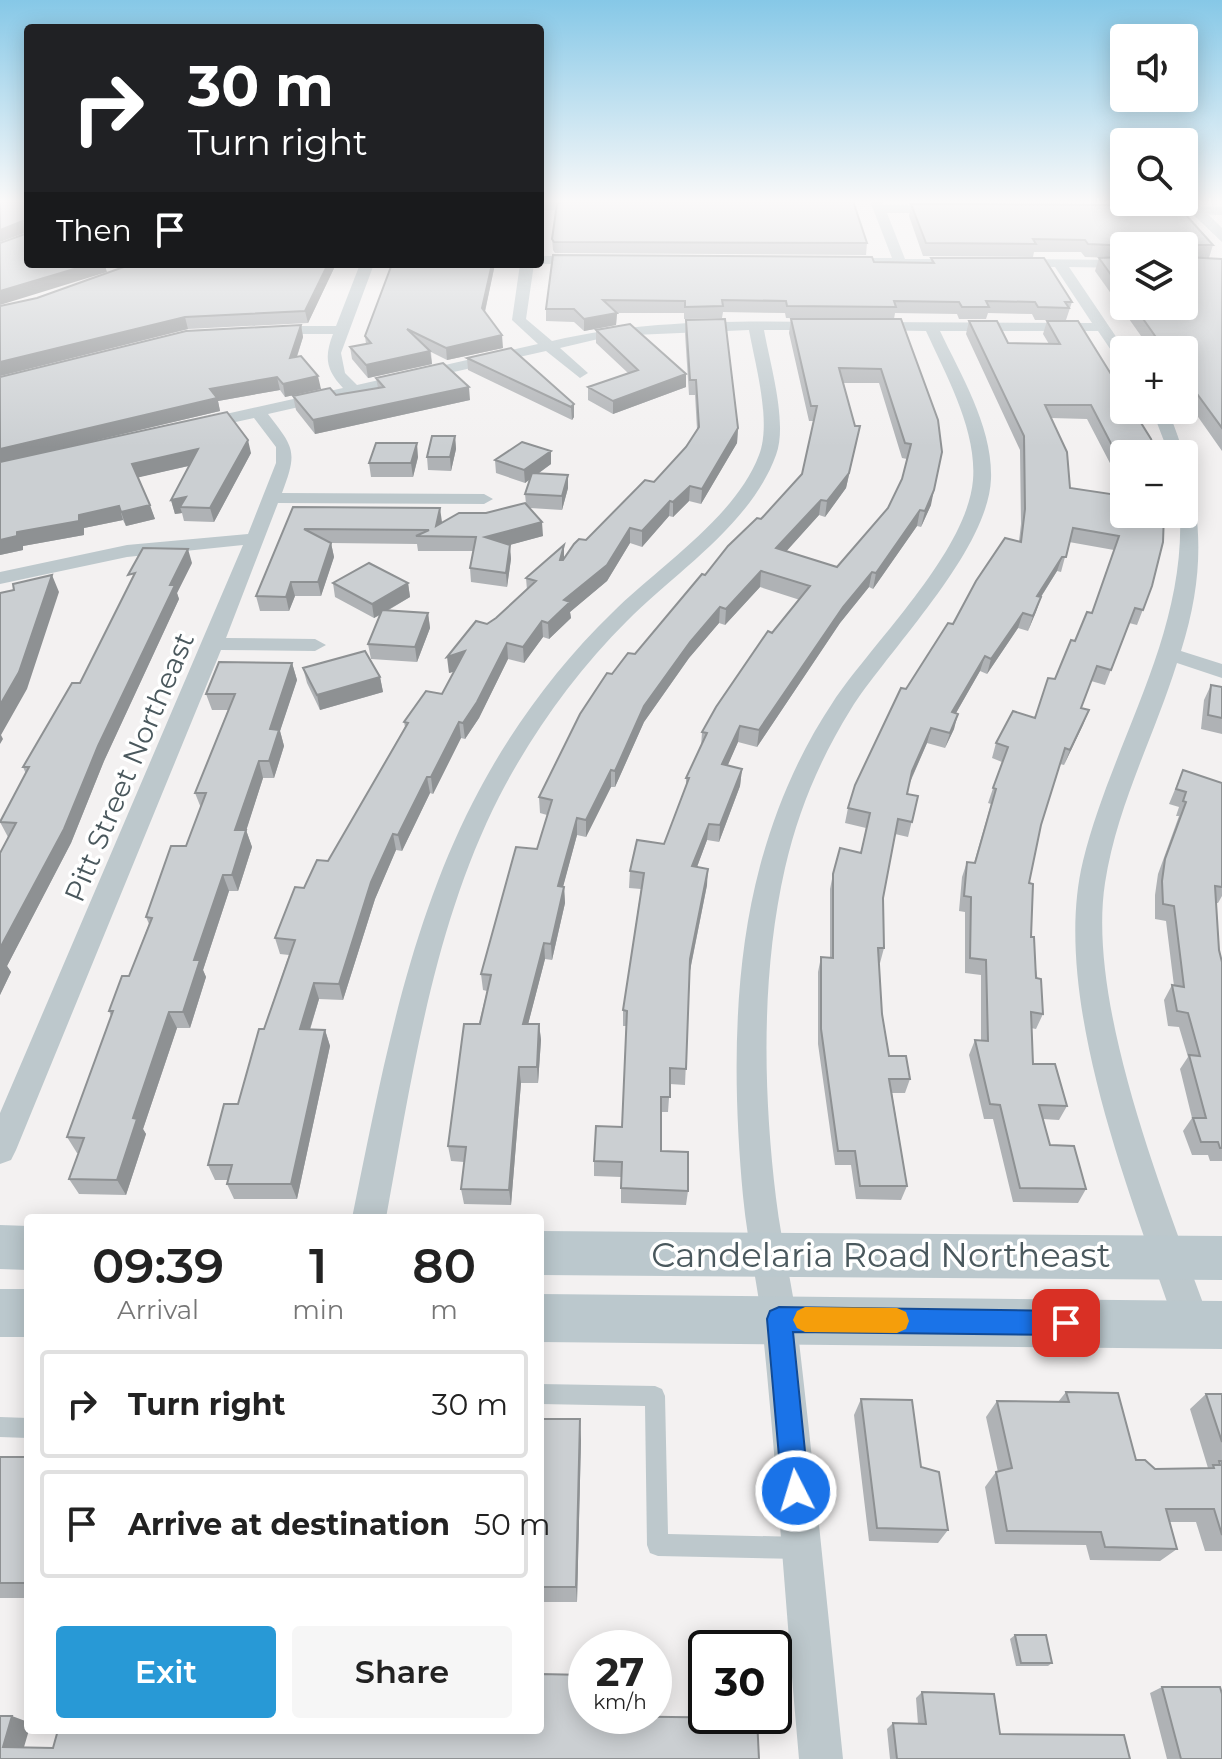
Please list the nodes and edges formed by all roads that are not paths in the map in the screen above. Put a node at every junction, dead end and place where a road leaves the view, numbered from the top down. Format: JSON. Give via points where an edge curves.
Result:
{"nodes":[{"id":1,"x":359,"y":283,"type":"edge"},
{"id":2,"x":524,"y":283,"type":"edge"},
{"id":3,"x":1072,"y":283,"type":"edge"},
{"id":4,"x":756,"y":325,"type":"junction"},
{"id":5,"x":931,"y":326,"type":"junction"},
{"id":6,"x":1102,"y":327,"type":"junction"},
{"id":7,"x":257,"y":330,"type":"edge"},
{"id":8,"x":340,"y":330,"type":"junction"},
{"id":9,"x":1110,"y":339,"type":"edge"},
{"id":10,"x":544,"y":345,"type":"junction"},
{"id":11,"x":580,"y":373,"type":"dead end"},
{"id":12,"x":353,"y":389,"type":"junction"},
{"id":13,"x":257,"y":411,"type":"junction"},
{"id":14,"x":1168,"y":424,"type":"edge"},
{"id":15,"x":177,"y":430,"type":"edge"},
{"id":16,"x":271,"y":498,"type":"junction"},
{"id":17,"x":484,"y":499,"type":"dead end"},
{"id":18,"x":256,"y":539,"type":"junction"},
{"id":19,"x":0,"y":578,"type":"edge"},
{"id":20,"x":213,"y":644,"type":"junction"},
{"id":21,"x":315,"y":645,"type":"dead end"},
{"id":22,"x":1177,"y":656,"type":"junction"},
{"id":23,"x":1222,"y":671,"type":"edge"},
{"id":24,"x":0,"y":1150,"type":"edge"},
{"id":25,"x":370,"y":1214,"type":"edge"},
{"id":26,"x":0,"y":1247,"type":"edge"},
{"id":27,"x":24,"y":1248,"type":"edge"},
{"id":28,"x":544,"y":1253,"type":"edge"},
{"id":29,"x":765,"y":1254,"type":"junction"},
{"id":30,"x":1170,"y":1258,"type":"junction"},
{"id":31,"x":1222,"y":1258,"type":"edge"},
{"id":32,"x":0,"y":1313,"type":"edge"},
{"id":33,"x":24,"y":1313,"type":"edge"},
{"id":34,"x":544,"y":1318,"type":"edge"},
{"id":35,"x":779,"y":1319,"type":"junction"},
{"id":36,"x":1208,"y":1325,"type":"edge"},
{"id":37,"x":544,"y":1394,"type":"edge"},
{"id":38,"x":0,"y":1427,"type":"edge"},
{"id":39,"x":24,"y":1428,"type":"edge"},
{"id":40,"x":801,"y":1548,"type":"junction"},
{"id":41,"x":821,"y":1759,"type":"edge"}],
"edges":[{"from":1,"to":8,"type":"street"},
{"from":2,"to":10,"type":"street","via":[[519,320]]},
{"from":3,"to":6,"type":"street"},
{"from":4,"to":5,"type":"street"},
{"from":4,"to":10,"type":"street","via":[[638,328]]},
{"from":4,"to":25,"type":"street","via":[[773,432],[765,464],[702,539],[575,664],[479,813],[439,913],[405,1028]]},
{"from":5,"to":6,"type":"street"},
{"from":5,"to":29,"type":"street","via":[[976,443],[982,480],[978,503],[928,591],[844,703],[789,809],[757,952],[754,1022]]},
{"from":6,"to":9,"type":"street"},
{"from":7,"to":8,"type":"street"},
{"from":8,"to":12,"type":"street","via":[[334,363]]},
{"from":10,"to":11,"type":"street"},
{"from":10,"to":12,"type":"street"},
{"from":12,"to":13,"type":"street"},
{"from":13,"to":15,"type":"street"},
{"from":13,"to":16,"type":"street","name":"Pitt Street Northeast","via":[[287,454]]},
{"from":14,"to":22,"type":"street","via":[[1190,464],[1205,525],[1196,603]]},
{"from":16,"to":17,"type":"street"},
{"from":16,"to":18,"type":"street","name":"Pitt Street Northeast"},
{"from":18,"to":19,"type":"street","via":[[146,545]]},
{"from":18,"to":20,"type":"street","name":"Pitt Street Northeast"},
{"from":20,"to":21,"type":"street"},
{"from":20,"to":24,"type":"street","name":"Pitt Street Northeast"},
{"from":22,"to":23,"type":"street"},
{"from":22,"to":30,"type":"street","via":[[1126,763],[1096,857],[1088,918],[1115,1084]]},
{"from":26,"to":27,"type":"main road"},
{"from":28,"to":29,"type":"main road","name":"Candelaria Road Northeast"},
{"from":29,"to":30,"type":"main road","name":"Candelaria Road Northeast"},
{"from":29,"to":35,"type":"street"},
{"from":30,"to":31,"type":"main road","name":"Candelaria Road Northeast"},
{"from":30,"to":36,"type":"street"},
{"from":32,"to":33,"type":"main road"},
{"from":34,"to":35,"type":"main road"},
{"from":35,"to":36,"type":"main road"},
{"from":35,"to":40,"type":"street"},
{"from":37,"to":40,"type":"lane","via":[[655,1396],[658,1545]]},
{"from":38,"to":39,"type":"lane"},
{"from":40,"to":41,"type":"street"}]}
